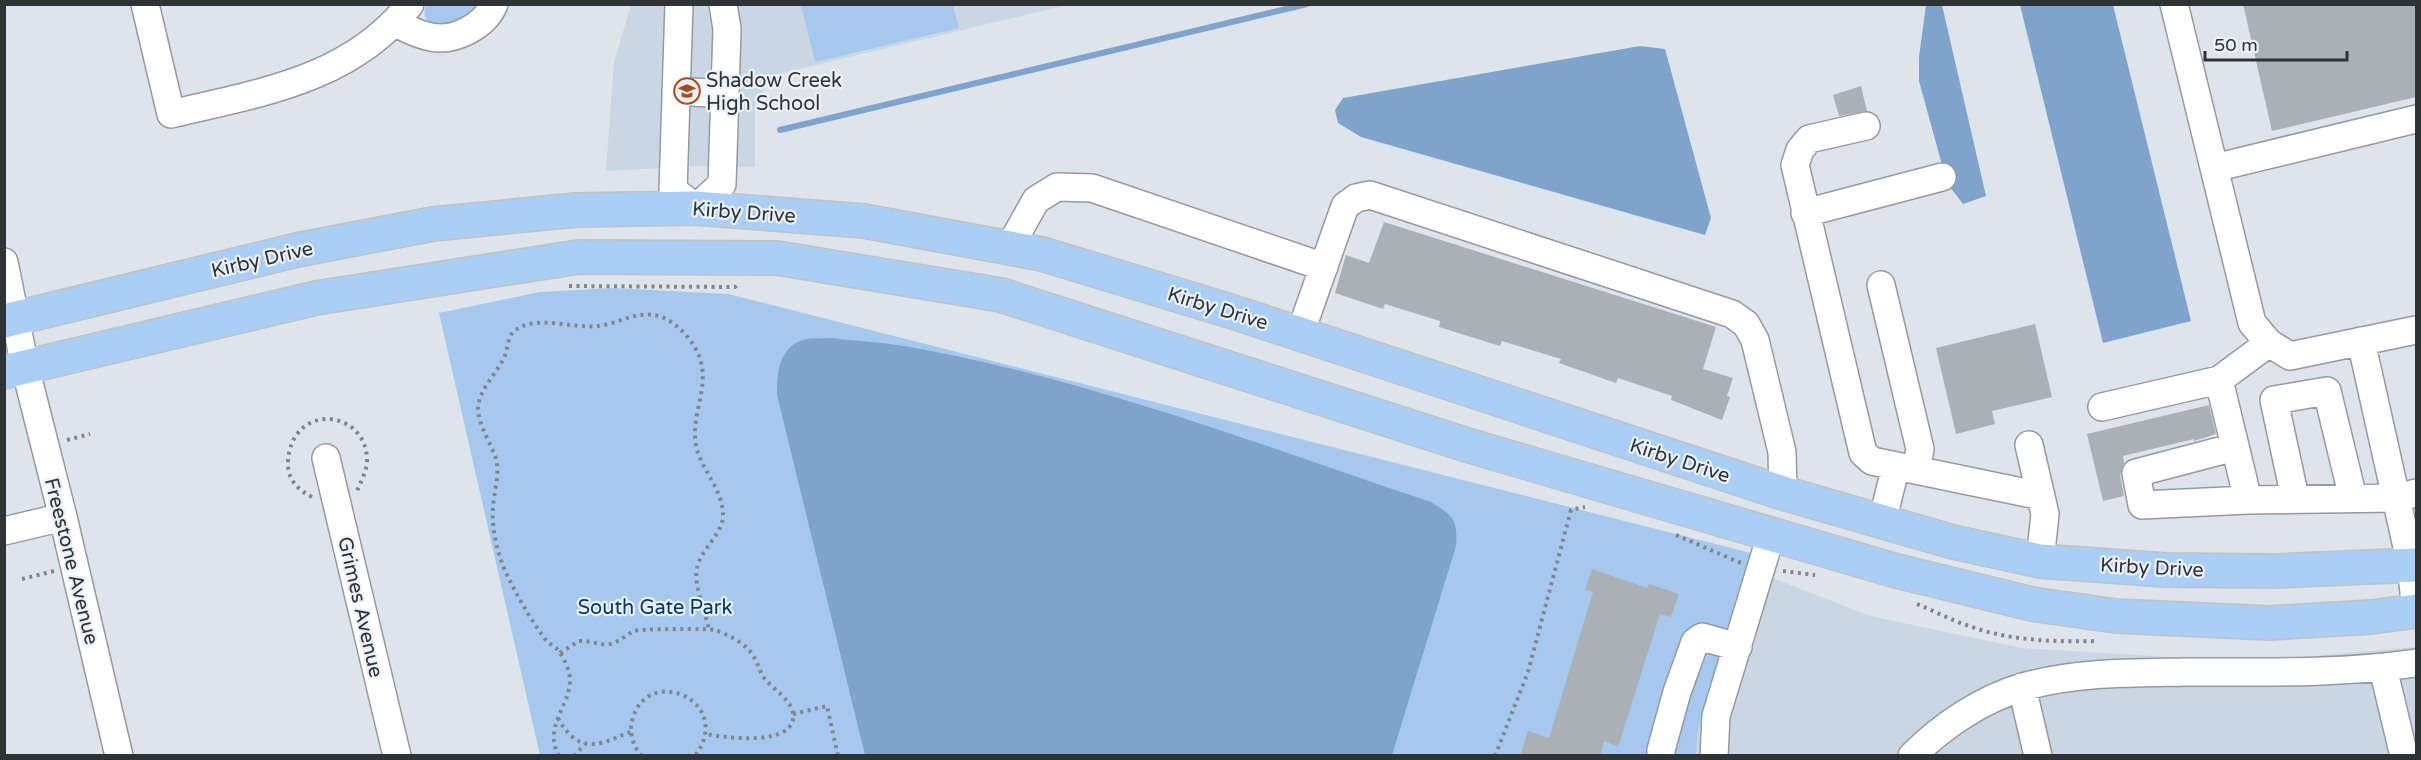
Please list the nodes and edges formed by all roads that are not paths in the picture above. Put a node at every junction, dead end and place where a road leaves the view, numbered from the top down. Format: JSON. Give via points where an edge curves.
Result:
{"nodes":[{"id":1,"x":145,"y":4,"type":"edge"},
{"id":2,"x":494,"y":4,"type":"edge"},
{"id":3,"x":679,"y":4,"type":"edge"},
{"id":4,"x":723,"y":4,"type":"edge"},
{"id":5,"x":2174,"y":4,"type":"edge"},
{"id":6,"x":403,"y":14,"type":"edge"},
{"id":7,"x":676,"y":91,"type":"junction"},
{"id":8,"x":725,"y":94,"type":"junction"},
{"id":9,"x":2416,"y":120,"type":"edge"},
{"id":10,"x":1866,"y":126,"type":"dead end"},
{"id":11,"x":2214,"y":168,"type":"junction"},
{"id":12,"x":1942,"y":177,"type":"dead end"},
{"id":13,"x":696,"y":208,"type":"junction"},
{"id":14,"x":1805,"y":213,"type":"junction"},
{"id":15,"x":1009,"y":248,"type":"junction"},
{"id":16,"x":694,"y":257,"type":"junction"},
{"id":17,"x":4,"y":262,"type":"edge"},
{"id":18,"x":1324,"y":267,"type":"junction"},
{"id":19,"x":1881,"y":285,"type":"dead end"},
{"id":20,"x":10,"y":320,"type":"edge"},
{"id":21,"x":2416,"y":330,"type":"edge"},
{"id":22,"x":1300,"y":334,"type":"junction"},
{"id":23,"x":2361,"y":341,"type":"junction"},
{"id":24,"x":2269,"y":343,"type":"junction"},
{"id":25,"x":15,"y":369,"type":"edge"},
{"id":26,"x":2219,"y":380,"type":"junction"},
{"id":27,"x":2102,"y":407,"type":"dead end"},
{"id":28,"x":2029,"y":445,"type":"dead end"},
{"id":29,"x":2235,"y":447,"type":"junction"},
{"id":30,"x":326,"y":458,"type":"dead end"},
{"id":31,"x":1906,"y":468,"type":"junction"},
{"id":32,"x":1783,"y":493,"type":"junction"},
{"id":33,"x":2041,"y":496,"type":"junction"},
{"id":34,"x":2407,"y":496,"type":"edge"},
{"id":35,"x":2295,"y":498,"type":"junction"},
{"id":36,"x":2353,"y":498,"type":"junction"},
{"id":37,"x":2248,"y":500,"type":"junction"},
{"id":38,"x":63,"y":518,"type":"junction"},
{"id":39,"x":1882,"y":522,"type":"junction"},
{"id":40,"x":4,"y":531,"type":"edge"},
{"id":41,"x":1767,"y":551,"type":"junction"},
{"id":42,"x":2040,"y":561,"type":"junction"},
{"id":43,"x":2414,"y":565,"type":"edge"},
{"id":44,"x":2032,"y":604,"type":"junction"},
{"id":45,"x":2416,"y":611,"type":"edge"},
{"id":46,"x":1738,"y":647,"type":"junction"},
{"id":47,"x":2416,"y":663,"type":"edge"},
{"id":48,"x":2383,"y":668,"type":"junction"},
{"id":49,"x":2022,"y":687,"type":"junction"},
{"id":50,"x":1923,"y":752,"type":"edge"},
{"id":51,"x":119,"y":756,"type":"edge"},
{"id":52,"x":397,"y":756,"type":"edge"},
{"id":53,"x":1661,"y":756,"type":"edge"},
{"id":54,"x":1714,"y":756,"type":"edge"},
{"id":55,"x":2038,"y":756,"type":"edge"},
{"id":56,"x":2404,"y":756,"type":"edge"}],
"edges":[{"from":1,"to":6,"type":"street","via":[[171,114],[304,81],[357,52]]},
{"from":2,"to":6,"type":"street","via":[[474,27],[449,38],[431,38]]},
{"from":3,"to":7,"type":"street"},
{"from":4,"to":8,"type":"street","via":[[727,29]]},
{"from":5,"to":11,"type":"street"},
{"from":7,"to":8,"type":"street"},
{"from":7,"to":13,"type":"street","via":[[673,190]]},
{"from":8,"to":13,"type":"street","via":[[722,184]]},
{"from":9,"to":11,"type":"street"},
{"from":10,"to":14,"type":"street","via":[[1809,140],[1800,150],[1795,165]]},
{"from":11,"to":24,"type":"street","via":[[2252,323]]},
{"from":12,"to":14,"type":"street"},
{"from":13,"to":15,"type":"main road","name":"Kirby Drive","via":[[864,221]]},
{"from":13,"to":16,"type":"main road"},
{"from":13,"to":20,"type":"main road","name":"Kirby Drive","via":[[576,210],[432,224],[297,250]]},
{"from":14,"to":31,"type":"street","via":[[1863,453],[1872,461]]},
{"from":15,"to":18,"type":"street","via":[[1036,200],[1057,187],[1092,188]]},
{"from":15,"to":22,"type":"main road","name":"Kirby Drive","via":[[1042,254]]},
{"from":16,"to":25,"type":"main road","via":[[578,256],[316,298]]},
{"from":16,"to":41,"type":"main road","via":[[777,258],[1001,295],[1467,445]]},
{"from":17,"to":20,"type":"street","name":"Freestone Avenue"},
{"from":18,"to":22,"type":"street"},
{"from":18,"to":32,"type":"street","via":[[1346,206],[1356,198],[1370,195],[1731,314],[1746,324],[1755,340],[1782,452]]},
{"from":19,"to":31,"type":"street","via":[[1920,449]]},
{"from":20,"to":25,"type":"street","name":"Freestone Avenue"},
{"from":21,"to":23,"type":"street"},
{"from":22,"to":32,"type":"main road","name":"Kirby Drive"},
{"from":23,"to":24,"type":"street","via":[[2289,356]]},
{"from":23,"to":34,"type":"street"},
{"from":24,"to":26,"type":"street"},
{"from":25,"to":38,"type":"street","name":"Freestone Avenue"},
{"from":26,"to":27,"type":"street"},
{"from":26,"to":29,"type":"street"},
{"from":28,"to":33,"type":"street"},
{"from":29,"to":37,"type":"street"},
{"from":29,"to":37,"type":"street","via":[[2136,473],[2142,505]]},
{"from":30,"to":52,"type":"street","name":"Grimes Avenue"},
{"from":31,"to":33,"type":"street"},
{"from":31,"to":39,"type":"street"},
{"from":32,"to":39,"type":"main road","name":"Kirby Drive"},
{"from":32,"to":41,"type":"main road"},
{"from":33,"to":42,"type":"street","via":[[2045,514]]},
{"from":34,"to":36,"type":"street"},
{"from":34,"to":43,"type":"street"},
{"from":35,"to":36,"type":"street"},
{"from":35,"to":36,"type":"street","via":[[2274,400],[2327,391]]},
{"from":35,"to":37,"type":"street"},
{"from":38,"to":40,"type":"street"},
{"from":38,"to":51,"type":"street","name":"Freestone Avenue"},
{"from":39,"to":42,"type":"main road","name":"Kirby Drive"},
{"from":41,"to":44,"type":"main road","via":[[1893,570]]},
{"from":41,"to":46,"type":"street"},
{"from":42,"to":43,"type":"main road","name":"Kirby Drive","via":[[2165,570],[2276,571]]},
{"from":42,"to":44,"type":"main road"},
{"from":43,"to":45,"type":"street"},
{"from":44,"to":45,"type":"main road","via":[[2116,616],[2269,623]]},
{"from":46,"to":53,"type":"street","via":[[1702,637],[1695,642]]},
{"from":46,"to":54,"type":"street","via":[[1716,716]]},
{"from":47,"to":48,"type":"street"},
{"from":48,"to":49,"type":"street","via":[[2125,672],[2072,676]]},
{"from":48,"to":56,"type":"street"},
{"from":49,"to":50,"type":"street","via":[[1960,718]]},
{"from":49,"to":55,"type":"street"}]}
